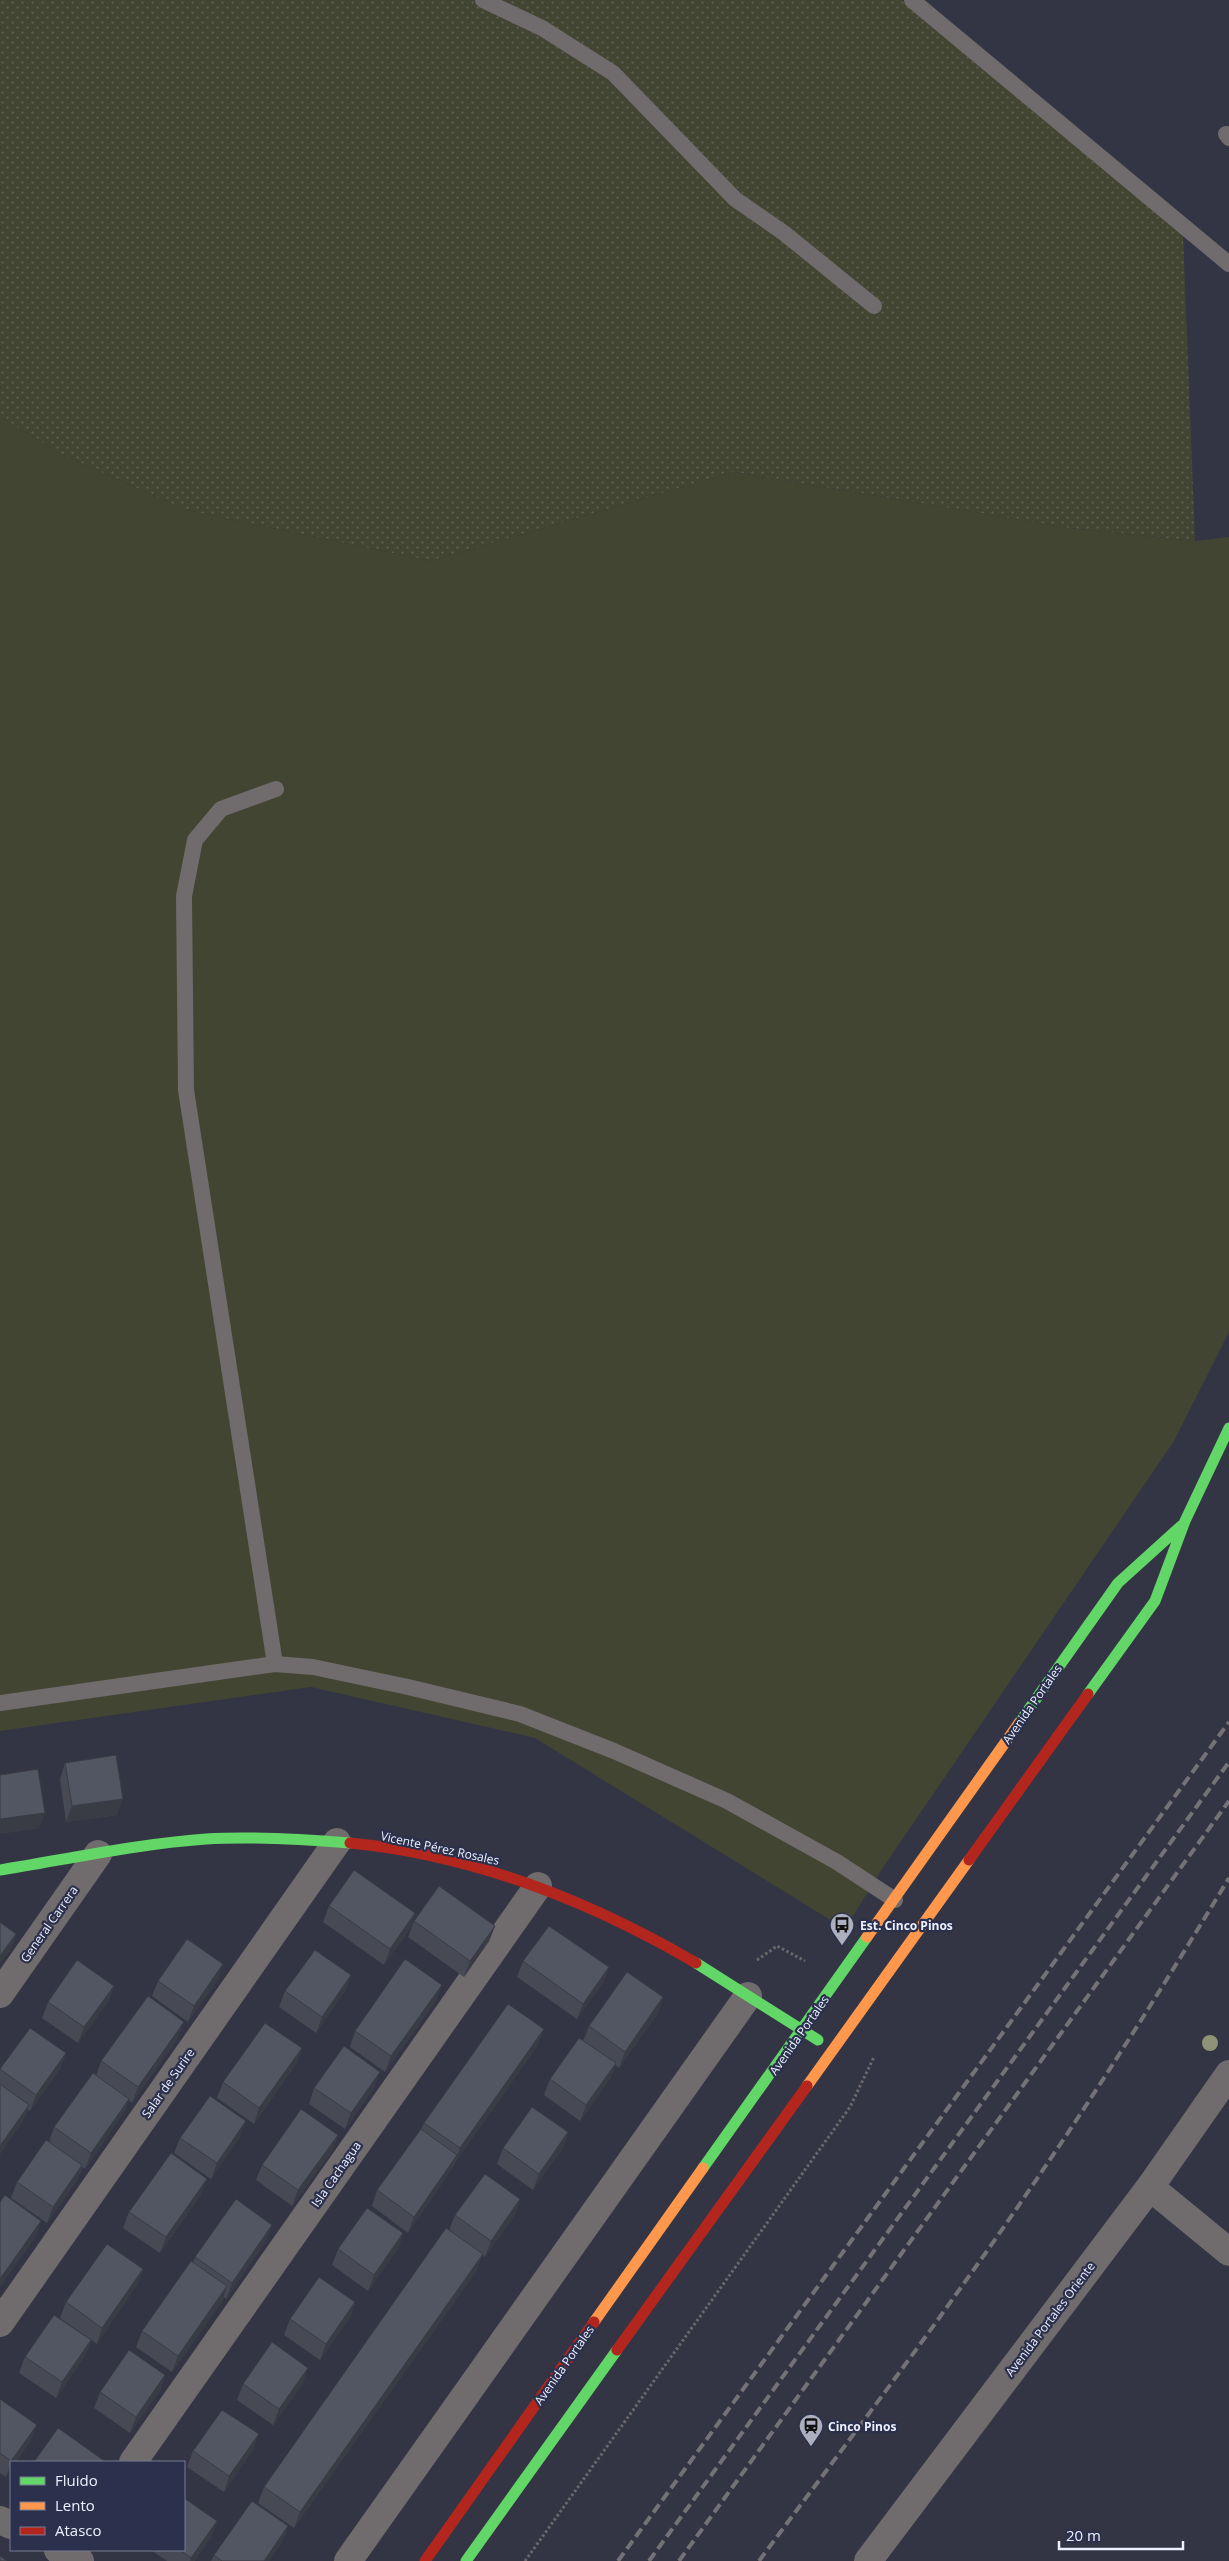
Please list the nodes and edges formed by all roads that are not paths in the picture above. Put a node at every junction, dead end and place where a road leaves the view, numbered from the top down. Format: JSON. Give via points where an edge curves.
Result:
{"nodes":[{"id":1,"x":482,"y":0,"type":"edge"},
{"id":2,"x":912,"y":0,"type":"edge"},
{"id":3,"x":1229,"y":264,"type":"edge"},
{"id":4,"x":874,"y":306,"type":"dead end"},
{"id":5,"x":276,"y":789,"type":"dead end"},
{"id":6,"x":1229,"y":1428,"type":"edge"},
{"id":7,"x":1185,"y":1521,"type":"junction"},
{"id":8,"x":275,"y":1664,"type":"junction"},
{"id":9,"x":0,"y":1703,"type":"edge"},
{"id":10,"x":337,"y":1842,"type":"junction"},
{"id":11,"x":98,"y":1854,"type":"junction"},
{"id":12,"x":0,"y":1870,"type":"edge"},
{"id":13,"x":538,"y":1886,"type":"junction"},
{"id":14,"x":894,"y":1900,"type":"junction"},
{"id":15,"x":0,"y":1994,"type":"edge"},
{"id":16,"x":748,"y":1996,"type":"junction"},
{"id":17,"x":802,"y":2030,"type":"junction"},
{"id":18,"x":833,"y":2050,"type":"junction"},
{"id":19,"x":1229,"y":2074,"type":"edge"},
{"id":20,"x":1150,"y":2187,"type":"junction"},
{"id":21,"x":1229,"y":2252,"type":"edge"},
{"id":22,"x":0,"y":2323,"type":"edge"},
{"id":23,"x":134,"y":2461,"type":"edge"},
{"id":24,"x":348,"y":2561,"type":"edge"},
{"id":25,"x":425,"y":2561,"type":"edge"},
{"id":26,"x":466,"y":2561,"type":"edge"},
{"id":27,"x":868,"y":2561,"type":"edge"}],
"edges":[{"from":1,"to":4,"type":"lane","via":[[542,28],[613,73],[735,199],[784,233]]},
{"from":2,"to":3,"type":"lane"},
{"from":5,"to":8,"type":"lane","via":[[221,809],[195,840],[184,896],[186,1090]]},
{"from":6,"to":7,"type":"main road","name":"Avenida Portales"},
{"from":7,"to":14,"type":"main road","name":"Avenida Portales","via":[[1118,1583]]},
{"from":7,"to":18,"type":"main road","name":"Avenida Portales","via":[[1155,1601]]},
{"from":8,"to":9,"type":"lane"},
{"from":8,"to":14,"type":"lane","via":[[313,1667],[520,1714],[727,1801],[836,1862]]},
{"from":10,"to":11,"type":"main road","name":"Vicente Pérez Rosales","via":[[272,1838],[206,1840]]},
{"from":10,"to":13,"type":"main road","name":"Vicente Pérez Rosales","via":[[405,1851],[472,1866]]},
{"from":10,"to":22,"type":"street","name":"Salar de Surire"},
{"from":11,"to":12,"type":"main road","name":"Vicente Pérez Rosales"},
{"from":11,"to":15,"type":"street","name":"General Carrera"},
{"from":13,"to":16,"type":"main road","name":"Vicente Pérez Rosales","via":[[641,1933]]},
{"from":13,"to":23,"type":"street","name":"Isla Cachagua"},
{"from":14,"to":17,"type":"main road","name":"Avenida Portales"},
{"from":16,"to":17,"type":"main road","name":"Vicente Pérez Rosales"},
{"from":16,"to":24,"type":"street"},
{"from":17,"to":18,"type":"main road","name":"Vicente Pérez Rosales"},
{"from":17,"to":25,"type":"main road","name":"Avenida Portales"},
{"from":18,"to":26,"type":"main road","name":"Avenida Portales"},
{"from":19,"to":20,"type":"street","name":"Avenida Portales Oriente"},
{"from":20,"to":21,"type":"street"},
{"from":20,"to":27,"type":"street","name":"Avenida Portales Oriente"}]}
